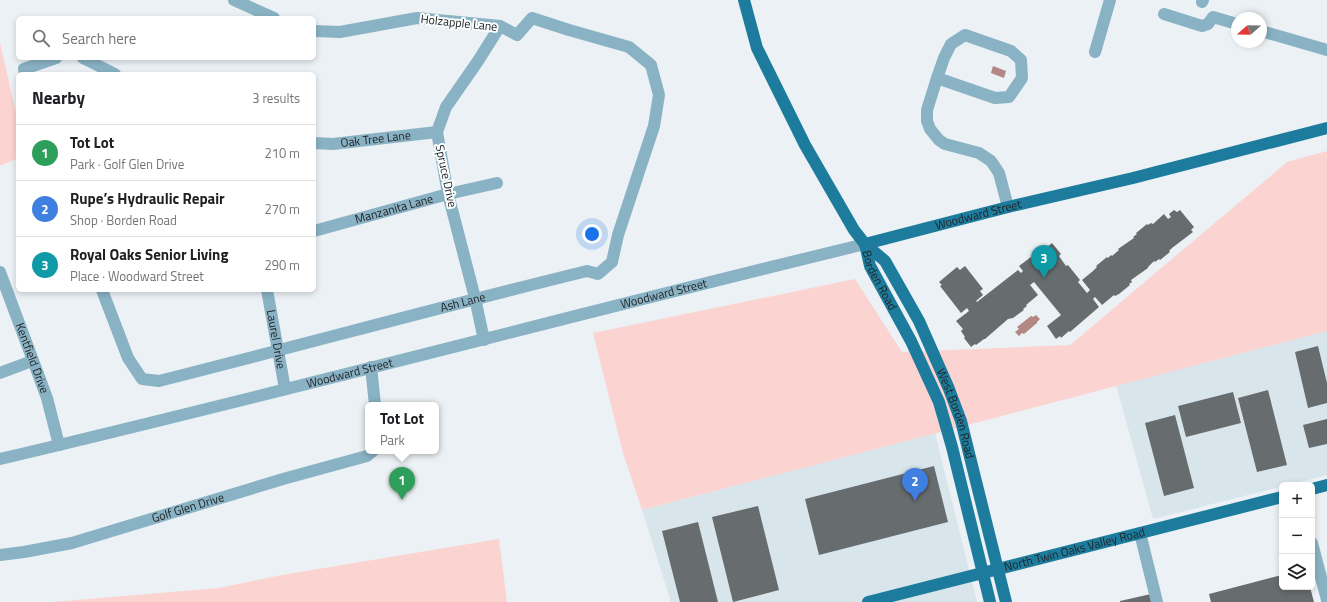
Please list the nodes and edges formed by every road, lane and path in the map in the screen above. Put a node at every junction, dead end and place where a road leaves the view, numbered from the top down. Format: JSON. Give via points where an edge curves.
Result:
{"nodes":[{"id":1,"x":234,"y":0,"type":"edge"},
{"id":2,"x":744,"y":0,"type":"edge"},
{"id":3,"x":1110,"y":0,"type":"edge"},
{"id":4,"x":1164,"y":14,"type":"dead end"},
{"id":5,"x":270,"y":16,"type":"edge"},
{"id":6,"x":1231,"y":22,"type":"edge"},
{"id":7,"x":500,"y":26,"type":"junction"},
{"id":8,"x":316,"y":31,"type":"edge"},
{"id":9,"x":1267,"y":33,"type":"edge"},
{"id":10,"x":1327,"y":50,"type":"edge"},
{"id":11,"x":1095,"y":52,"type":"dead end"},
{"id":12,"x":50,"y":60,"type":"edge"},
{"id":13,"x":87,"y":60,"type":"edge"},
{"id":14,"x":25,"y":72,"type":"edge"},
{"id":15,"x":111,"y":72,"type":"edge"},
{"id":16,"x":937,"y":78,"type":"junction"},
{"id":17,"x":659,"y":95,"type":"joint"},
{"id":18,"x":1327,"y":128,"type":"edge"},
{"id":19,"x":437,"y":132,"type":"junction"},
{"id":20,"x":316,"y":143,"type":"edge"},
{"id":21,"x":498,"y":184,"type":"dead end"},
{"id":22,"x":448,"y":194,"type":"junction"},
{"id":23,"x":1008,"y":207,"type":"junction"},
{"id":24,"x":316,"y":230,"type":"edge"},
{"id":25,"x":865,"y":244,"type":"junction"},
{"id":26,"x":0,"y":272,"type":"edge"},
{"id":27,"x":103,"y":292,"type":"edge"},
{"id":28,"x":266,"y":292,"type":"edge"},
{"id":29,"x":475,"y":298,"type":"junction"},
{"id":30,"x":484,"y":340,"type":"junction"},
{"id":31,"x":278,"y":351,"type":"junction"},
{"id":32,"x":32,"y":361,"type":"junction"},
{"id":33,"x":371,"y":367,"type":"junction"},
{"id":34,"x":0,"y":373,"type":"edge"},
{"id":35,"x":285,"y":389,"type":"junction"},
{"id":36,"x":375,"y":402,"type":"edge"},
{"id":37,"x":59,"y":446,"type":"junction"},
{"id":38,"x":369,"y":454,"type":"edge"},
{"id":39,"x":0,"y":460,"type":"edge"},
{"id":40,"x":1327,"y":485,"type":"edge"},
{"id":41,"x":1315,"y":488,"type":"edge"},
{"id":42,"x":1279,"y":498,"type":"edge"},
{"id":43,"x":1140,"y":533,"type":"junction"},
{"id":44,"x":1315,"y":554,"type":"edge"},
{"id":45,"x":0,"y":555,"type":"edge"},
{"id":46,"x":999,"y":568,"type":"junction"},
{"id":47,"x":983,"y":572,"type":"junction"},
{"id":48,"x":1327,"y":600,"type":"edge"},
{"id":49,"x":868,"y":602,"type":"edge"},
{"id":50,"x":990,"y":602,"type":"edge"},
{"id":51,"x":1006,"y":602,"type":"edge"},
{"id":52,"x":1157,"y":602,"type":"edge"}],
"edges":[{"from":1,"to":5,"type":"street"},
{"from":2,"to":25,"type":"main road","name":"Borden Road","via":[[757,48],[802,139],[854,230]]},
{"from":3,"to":11,"type":"street"},
{"from":4,"to":6,"type":"street","via":[[1202,26],[1208,24],[1213,17]]},
{"from":7,"to":8,"type":"street","name":"Holzapple Lane","via":[[417,18],[340,32]]},
{"from":7,"to":17,"type":"street","name":"Holzapple Lane","via":[[517,34],[532,18],[629,47],[651,65]]},
{"from":7,"to":19,"type":"street","name":"Spruce Drive","via":[[446,107]]},
{"from":9,"to":10,"type":"street"},
{"from":12,"to":14,"type":"street","via":[[24,69]]},
{"from":13,"to":15,"type":"street"},
{"from":16,"to":16,"type":"street","via":[[951,44],[965,35],[1011,51],[1021,60],[1022,78],[1009,97],[995,98]]},
{"from":16,"to":23,"type":"street","via":[[927,110],[930,129],[945,144],[979,153],[991,161],[999,172]]},
{"from":17,"to":29,"type":"street","name":"Ash Lane","via":[[654,126],[618,235],[612,262],[598,274],[587,271]]},
{"from":18,"to":23,"type":"main road","name":"Woodward Street"},
{"from":19,"to":20,"type":"street","name":"Oak Tree Lane","via":[[333,144]]},
{"from":19,"to":22,"type":"street","name":"Spruce Drive"},
{"from":21,"to":22,"type":"street","name":"Manzanita Lane"},
{"from":22,"to":24,"type":"street","name":"Manzanita Lane"},
{"from":22,"to":29,"type":"street","name":"Spruce Drive"},
{"from":23,"to":25,"type":"main road","name":"Woodward Street"},
{"from":25,"to":30,"type":"street","name":"Woodward Street"},
{"from":25,"to":46,"type":"main road","name":"West Borden Road","via":[[885,262],[919,321],[954,402]]},
{"from":25,"to":47,"type":"main road","name":"Borden Road","via":[[870,266],[919,356],[939,402]]},
{"from":26,"to":32,"type":"street","name":"Kentfield Drive"},
{"from":27,"to":31,"type":"street","name":"Ash Lane","via":[[128,358],[142,379],[159,381]]},
{"from":28,"to":31,"type":"street","name":"Laurel Drive"},
{"from":29,"to":30,"type":"street","name":"Spruce Drive"},
{"from":29,"to":31,"type":"street","name":"Ash Lane"},
{"from":30,"to":33,"type":"street","name":"Woodward Street"},
{"from":31,"to":35,"type":"street","name":"Laurel Drive"},
{"from":32,"to":34,"type":"street"},
{"from":32,"to":37,"type":"street","name":"Kentfield Drive","via":[[47,398]]},
{"from":33,"to":35,"type":"street","name":"Woodward Street"},
{"from":33,"to":36,"type":"street"},
{"from":35,"to":37,"type":"street","name":"Woodward Street"},
{"from":37,"to":39,"type":"street","name":"Woodward Street"},
{"from":38,"to":45,"type":"street","name":"Golf Glen Drive","via":[[72,543]]},
{"from":40,"to":41,"type":"main road"},
{"from":42,"to":43,"type":"main road","name":"North Twin Oaks Valley Road"},
{"from":43,"to":46,"type":"main road","name":"North Twin Oaks Valley Road"},
{"from":43,"to":52,"type":"street"},
{"from":44,"to":48,"type":"street"},
{"from":46,"to":47,"type":"main road","name":"North Twin Oaks Valley Road"},
{"from":46,"to":51,"type":"main road","name":"West Borden Road"},
{"from":47,"to":49,"type":"main road","name":"North Twin Oaks Valley Road"},
{"from":47,"to":50,"type":"main road"}]}
